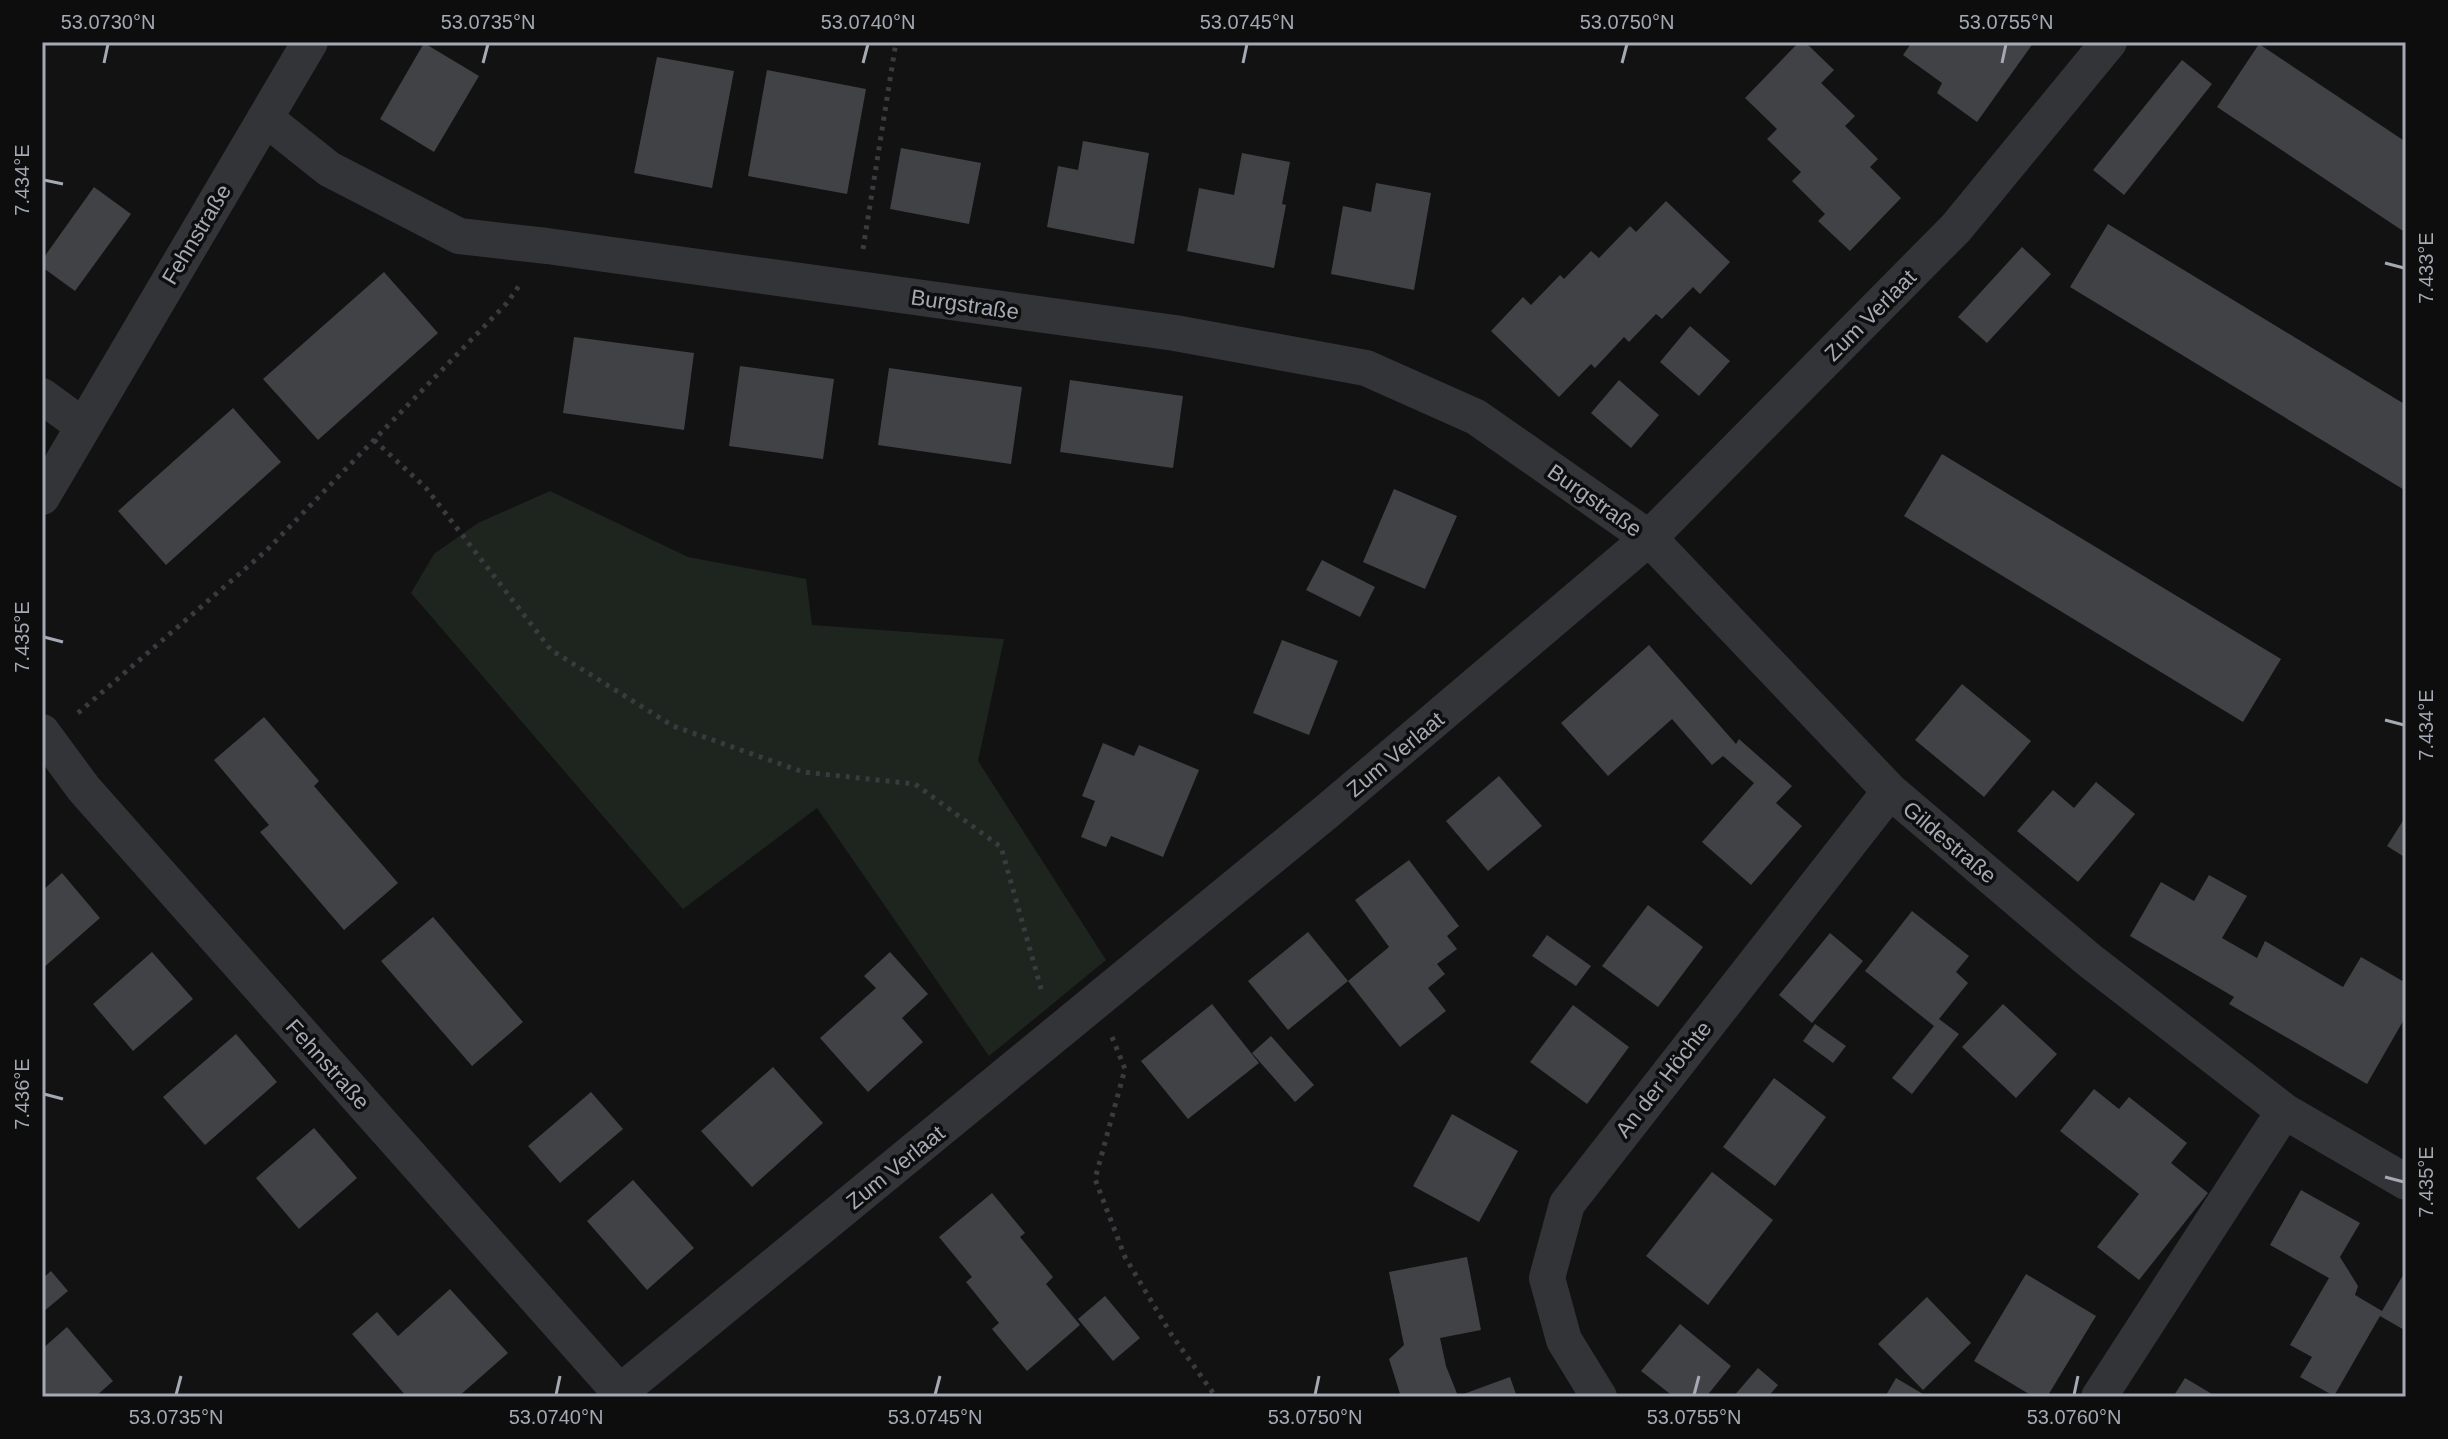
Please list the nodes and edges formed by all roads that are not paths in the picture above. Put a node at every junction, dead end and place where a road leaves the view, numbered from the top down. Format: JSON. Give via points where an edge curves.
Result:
{"nodes":[{"id":1,"x":310,"y":42,"type":"edge"},
{"id":2,"x":2109,"y":42,"type":"edge"},
{"id":3,"x":265,"y":118,"type":"junction"},
{"id":4,"x":42,"y":396,"type":"edge"},
{"id":5,"x":83,"y":426,"type":"junction"},
{"id":6,"x":42,"y":497,"type":"edge"},
{"id":7,"x":1649,"y":538,"type":"junction"},
{"id":8,"x":45,"y":736,"type":"edge"},
{"id":9,"x":1890,"y":791,"type":"junction"},
{"id":10,"x":2284,"y":1111,"type":"junction"},
{"id":11,"x":2406,"y":1182,"type":"edge"},
{"id":12,"x":620,"y":1395,"type":"edge"},
{"id":13,"x":1599,"y":1397,"type":"edge"},
{"id":14,"x":2099,"y":1397,"type":"edge"}],
"edges":[{"from":1,"to":3,"type":"street","name":"Fehnstraße"},
{"from":2,"to":7,"type":"street","name":"Zum Verlaat","via":[[1956,228]]},
{"from":3,"to":5,"type":"street","name":"Fehnstraße"},
{"from":3,"to":7,"type":"street","name":"Burgstraße","via":[[329,169],[459,236],[1175,333],[1366,368],[1476,417]]},
{"from":4,"to":5,"type":"street"},
{"from":5,"to":6,"type":"street","name":"Fehnstraße"},
{"from":7,"to":9,"type":"street","name":"Gildestraße"},
{"from":7,"to":12,"type":"street","name":"Zum Verlaat"},
{"from":8,"to":12,"type":"street","name":"Fehnstraße","via":[[84,789]]},
{"from":9,"to":10,"type":"street","name":"Gildestraße","via":[[2089,960]]},
{"from":9,"to":13,"type":"street","name":"An der Höchte","via":[[1567,1204],[1547,1278],[1564,1340]]},
{"from":10,"to":11,"type":"street","name":"Gildestraße"},
{"from":10,"to":14,"type":"street"}]}
